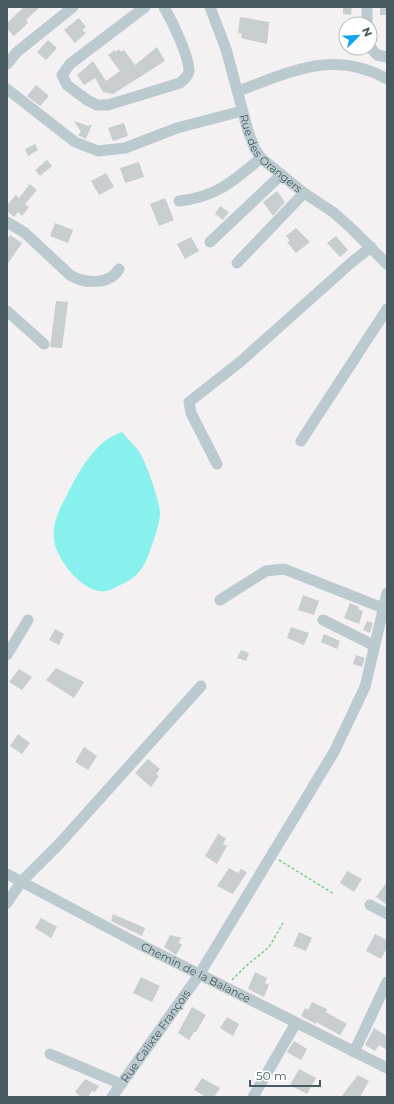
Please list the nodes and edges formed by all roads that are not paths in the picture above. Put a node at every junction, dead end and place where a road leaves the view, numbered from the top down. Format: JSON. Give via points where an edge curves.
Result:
{"nodes":[{"id":1,"x":73,"y":7,"type":"edge"},
{"id":2,"x":145,"y":7,"type":"edge"},
{"id":3,"x":164,"y":7,"type":"edge"},
{"id":4,"x":210,"y":7,"type":"edge"},
{"id":5,"x":7,"y":64,"type":"edge"},
{"id":6,"x":387,"y":79,"type":"edge"},
{"id":7,"x":7,"y":90,"type":"edge"},
{"id":8,"x":238,"y":91,"type":"junction"},
{"id":9,"x":242,"y":111,"type":"junction"},
{"id":10,"x":261,"y":158,"type":"junction"},
{"id":11,"x":281,"y":175,"type":"junction"},
{"id":12,"x":304,"y":193,"type":"junction"},
{"id":13,"x":179,"y":201,"type":"dead end"},
{"id":14,"x":7,"y":222,"type":"edge"},
{"id":15,"x":210,"y":242,"type":"dead end"},
{"id":16,"x":371,"y":248,"type":"junction"},
{"id":17,"x":237,"y":263,"type":"dead end"},
{"id":18,"x":387,"y":264,"type":"edge"},
{"id":19,"x":119,"y":269,"type":"dead end"},
{"id":20,"x":387,"y":309,"type":"edge"},
{"id":21,"x":7,"y":311,"type":"edge"},
{"id":22,"x":44,"y":344,"type":"dead end"},
{"id":23,"x":301,"y":441,"type":"dead end"},
{"id":24,"x":217,"y":464,"type":"dead end"},
{"id":25,"x":387,"y":593,"type":"edge"},
{"id":26,"x":220,"y":600,"type":"dead end"},
{"id":27,"x":383,"y":608,"type":"junction"},
{"id":28,"x":28,"y":620,"type":"dead end"},
{"id":29,"x":323,"y":620,"type":"dead end"},
{"id":30,"x":374,"y":645,"type":"junction"},
{"id":31,"x":7,"y":655,"type":"edge"},
{"id":32,"x":201,"y":686,"type":"dead end"},
{"id":33,"x":7,"y":874,"type":"edge"},
{"id":34,"x":21,"y":882,"type":"junction"},
{"id":35,"x":7,"y":903,"type":"edge"},
{"id":36,"x":370,"y":905,"type":"dead end"},
{"id":37,"x":387,"y":914,"type":"edge"},
{"id":38,"x":199,"y":975,"type":"junction"},
{"id":39,"x":387,"y":982,"type":"edge"},
{"id":40,"x":296,"y":1023,"type":"junction"},
{"id":41,"x":354,"y":1052,"type":"junction"},
{"id":42,"x":50,"y":1054,"type":"dead end"},
{"id":43,"x":387,"y":1068,"type":"edge"},
{"id":44,"x":121,"y":1084,"type":"junction"},
{"id":45,"x":112,"y":1097,"type":"edge"},
{"id":46,"x":253,"y":1097,"type":"edge"}],
"edges":[{"from":1,"to":5,"type":"street","via":[[17,52]]},
{"from":2,"to":3,"type":"street","via":[[70,64],[62,75],[67,85],[97,105],[108,105],[186,78],[189,72],[188,62],[173,22]]},
{"from":4,"to":8,"type":"street","name":"Rue des Orangers"},
{"from":6,"to":8,"type":"street","via":[[354,65],[318,65],[304,67]]},
{"from":7,"to":9,"type":"street","via":[[75,142],[98,150],[125,148],[176,128]]},
{"from":8,"to":9,"type":"street","name":"Rue des Orangers"},
{"from":9,"to":10,"type":"street","name":"Rue des Orangers"},
{"from":10,"to":11,"type":"street","name":"Rue des Orangers"},
{"from":10,"to":13,"type":"street","via":[[212,194]]},
{"from":11,"to":12,"type":"street","name":"Rue des Orangers"},
{"from":11,"to":15,"type":"street"},
{"from":12,"to":16,"type":"street","name":"Rue des Orangers","via":[[332,212]]},
{"from":12,"to":17,"type":"street"},
{"from":14,"to":19,"type":"street","via":[[25,233],[78,280],[110,279]]},
{"from":16,"to":18,"type":"street","name":"Rue des Orangers"},
{"from":16,"to":24,"type":"street","via":[[240,362],[189,402],[191,413]]},
{"from":20,"to":23,"type":"street"},
{"from":21,"to":22,"type":"street"},
{"from":25,"to":27,"type":"street","name":"Rue Calixte François"},
{"from":26,"to":27,"type":"street","via":[[266,572],[284,569]]},
{"from":27,"to":30,"type":"street","name":"Rue Calixte François"},
{"from":28,"to":31,"type":"street"},
{"from":29,"to":30,"type":"street"},
{"from":30,"to":38,"type":"street","name":"Rue Calixte François","via":[[365,687],[334,752]]},
{"from":32,"to":34,"type":"street","via":[[60,843]]},
{"from":33,"to":34,"type":"street","name":"Chemin de la Balance"},
{"from":34,"to":35,"type":"street"},
{"from":34,"to":38,"type":"street","name":"Chemin de la Balance"},
{"from":36,"to":37,"type":"street"},
{"from":38,"to":40,"type":"street","name":"Chemin de la Balance"},
{"from":38,"to":44,"type":"street","name":"Rue Calixte François"},
{"from":39,"to":41,"type":"street"},
{"from":40,"to":41,"type":"street","name":"Chemin de la Balance"},
{"from":40,"to":46,"type":"street"},
{"from":41,"to":43,"type":"street","name":"Chemin de la Balance"},
{"from":42,"to":44,"type":"street"},
{"from":44,"to":45,"type":"street","name":"Rue Calixte François"}]}
